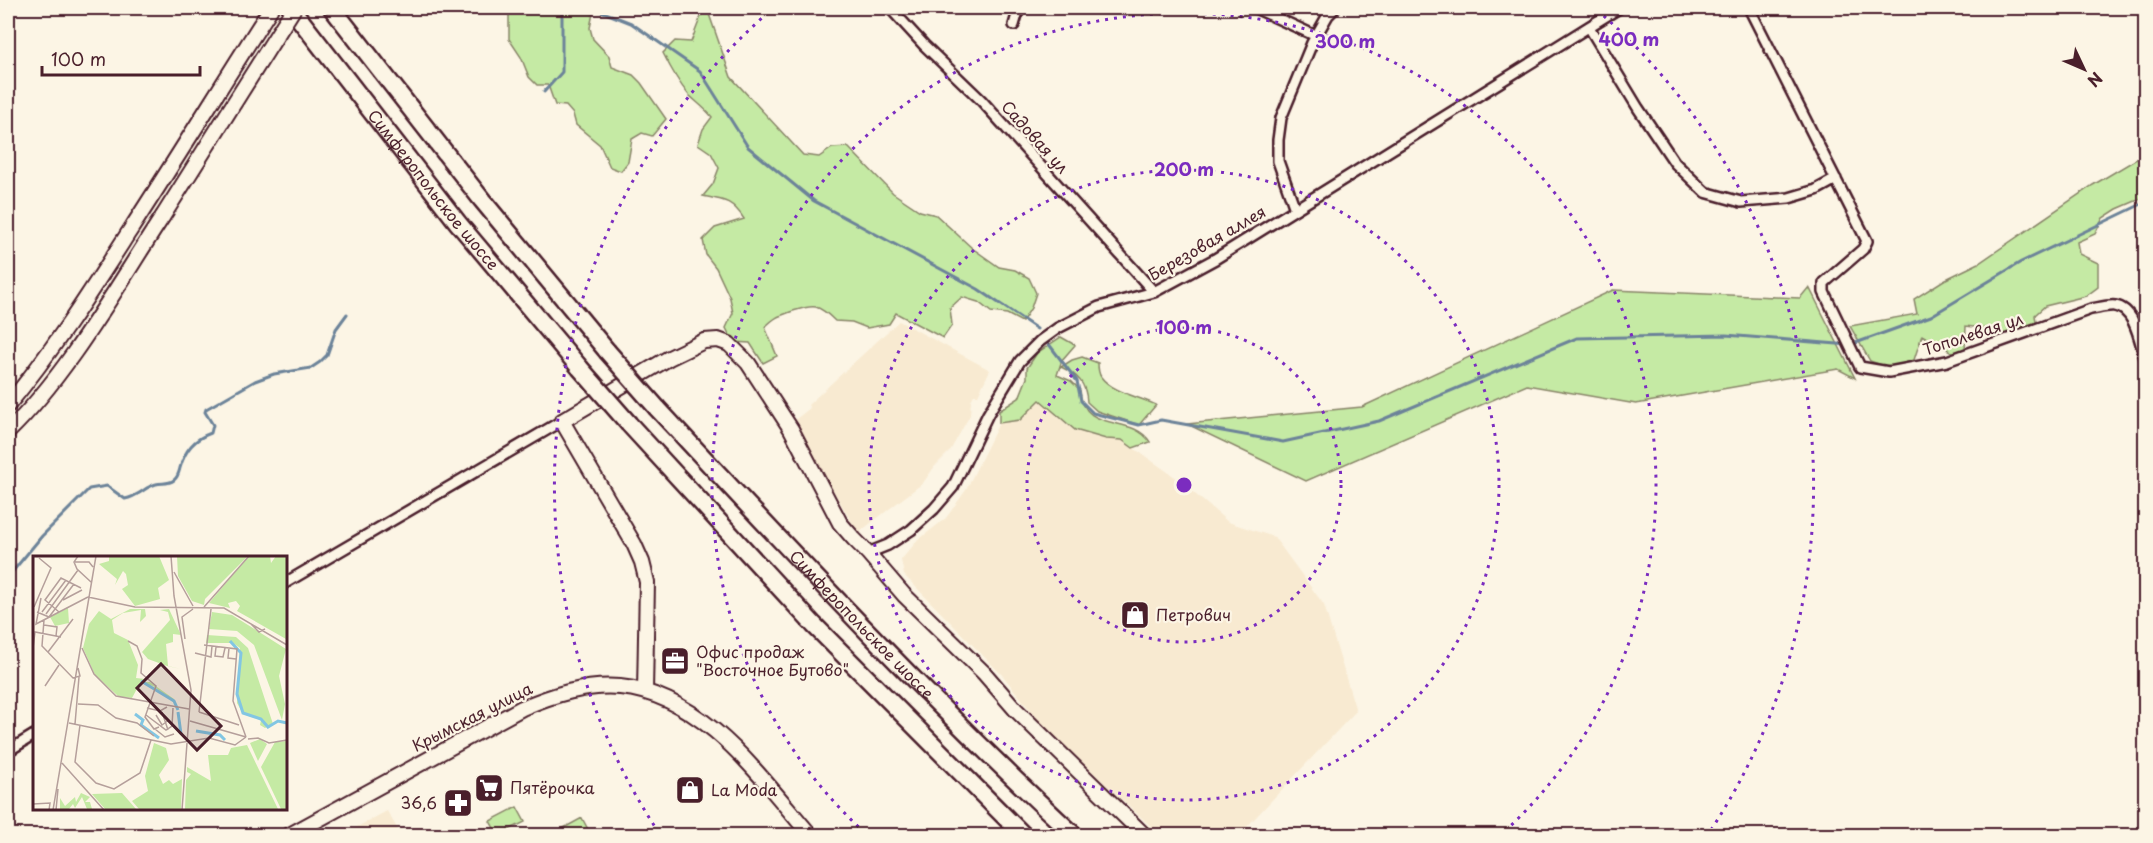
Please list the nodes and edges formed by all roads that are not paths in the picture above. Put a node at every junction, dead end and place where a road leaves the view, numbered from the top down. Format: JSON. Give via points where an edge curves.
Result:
{"nodes":[{"id":1,"x":271,"y":8,"type":"edge"},
{"id":2,"x":293,"y":8,"type":"edge"},
{"id":3,"x":332,"y":8,"type":"edge"},
{"id":4,"x":890,"y":8,"type":"edge"},
{"id":5,"x":1019,"y":8,"type":"edge"},
{"id":6,"x":1255,"y":8,"type":"edge"},
{"id":7,"x":1335,"y":8,"type":"edge"},
{"id":8,"x":1619,"y":8,"type":"edge"},
{"id":9,"x":1749,"y":8,"type":"edge"},
{"id":10,"x":1014,"y":25,"type":"dead end"},
{"id":11,"x":1589,"y":27,"type":"junction"},
{"id":12,"x":1316,"y":36,"type":"junction"},
{"id":13,"x":1836,"y":179,"type":"junction"},
{"id":14,"x":1295,"y":209,"type":"junction"},
{"id":15,"x":1154,"y":292,"type":"junction"},
{"id":16,"x":2145,"y":361,"type":"edge"},
{"id":17,"x":8,"y":405,"type":"edge"},
{"id":18,"x":562,"y":420,"type":"junction"},
{"id":19,"x":8,"y":432,"type":"edge"},
{"id":20,"x":868,"y":553,"type":"junction"},
{"id":21,"x":286,"y":582,"type":"edge"},
{"id":22,"x":645,"y":692,"type":"junction"},
{"id":23,"x":33,"y":736,"type":"edge"},
{"id":24,"x":8,"y":751,"type":"edge"},
{"id":25,"x":288,"y":836,"type":"edge"},
{"id":26,"x":811,"y":836,"type":"edge"},
{"id":27,"x":1024,"y":836,"type":"edge"},
{"id":28,"x":1075,"y":836,"type":"edge"},
{"id":29,"x":1145,"y":836,"type":"edge"}],
"edges":[{"from":1,"to":17,"type":"street","via":[[67,326]]},
{"from":2,"to":19,"type":"street","bridge":true,"via":[[82,339],[41,396]]},
{"from":2,"to":27,"type":"highway","name":"Симферопольское шоссе","bridge":true,"via":[[458,222],[629,424],[814,625]]},
{"from":3,"to":28,"type":"highway","name":"Симферопольское шоссе","bridge":true,"via":[[483,200],[657,408],[839,604]]},
{"from":4,"to":15,"type":"street","name":"Садовая ул","via":[[981,100]]},
{"from":5,"to":10,"type":"street"},
{"from":6,"to":12,"type":"street"},
{"from":7,"to":12,"type":"street"},
{"from":8,"to":11,"type":"street","name":"Березовая аллея"},
{"from":9,"to":13,"type":"street","name":"Тополевая ул"},
{"from":11,"to":13,"type":"street","via":[[1675,164],[1706,192],[1742,201],[1789,198]]},
{"from":11,"to":14,"type":"street","name":"Березовая аллея"},
{"from":12,"to":14,"type":"street","via":[[1281,118],[1278,140],[1278,160]]},
{"from":13,"to":16,"type":"street","name":"Тополевая ул","via":[[1868,241],[1824,283],[1824,292],[1860,367],[1889,372],[1947,361],[2091,309],[2114,305],[2131,316]]},
{"from":14,"to":15,"type":"street","name":"Березовая аллея"},
{"from":15,"to":20,"type":"street","name":"Березовая аллея","via":[[1099,307],[1040,341],[1020,361],[988,414],[953,487],[911,530]]},
{"from":18,"to":20,"type":"street","via":[[704,341],[729,344],[748,363],[791,429],[840,523]]},
{"from":18,"to":21,"type":"street"},
{"from":18,"to":22,"type":"street","via":[[642,562],[647,582]]},
{"from":20,"to":29,"type":"street","via":[[1016,710]]},
{"from":22,"to":25,"type":"street","name":"Крымская улица","via":[[596,687],[549,697]]},
{"from":22,"to":26,"type":"street","name":"Крымская улица","via":[[672,701],[729,743]]},
{"from":23,"to":24,"type":"street"}]}
